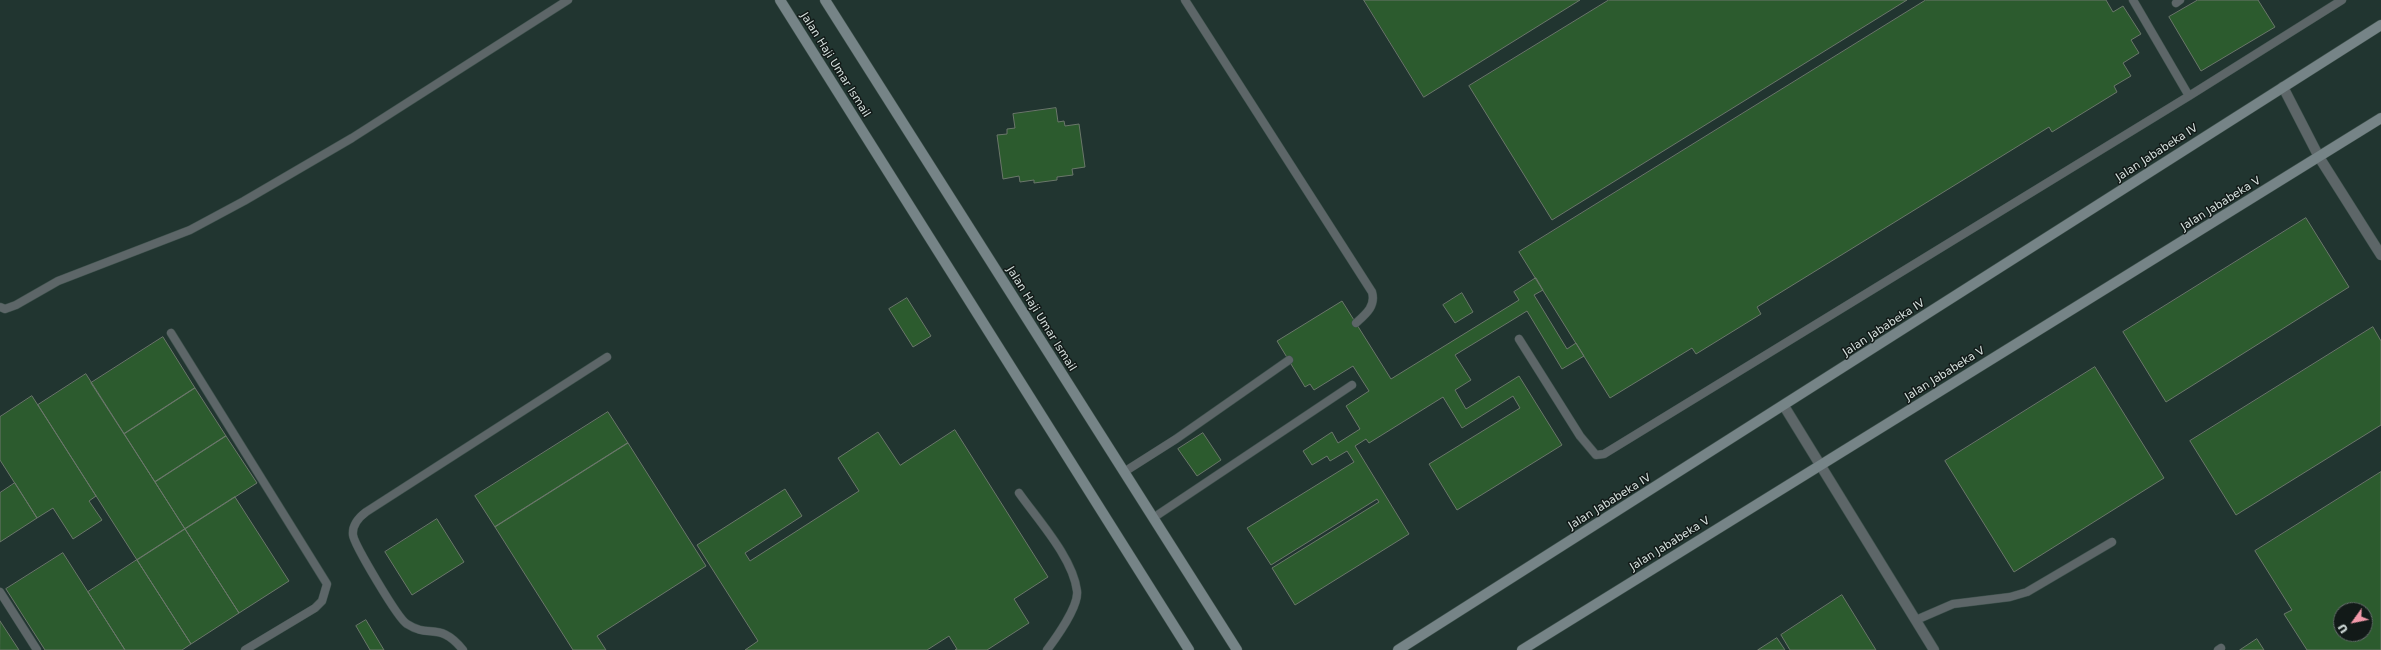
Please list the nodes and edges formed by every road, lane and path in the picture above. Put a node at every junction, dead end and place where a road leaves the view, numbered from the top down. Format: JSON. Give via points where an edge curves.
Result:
{"nodes":[{"id":1,"x":568,"y":0,"type":"edge"},
{"id":2,"x":780,"y":0,"type":"edge"},
{"id":3,"x":825,"y":0,"type":"edge"},
{"id":4,"x":1185,"y":0,"type":"edge"},
{"id":5,"x":2133,"y":0,"type":"edge"},
{"id":6,"x":2342,"y":0,"type":"edge"},
{"id":7,"x":2381,"y":25,"type":"edge"},
{"id":8,"x":2282,"y":87,"type":"junction"},
{"id":9,"x":2189,"y":96,"type":"junction"},
{"id":10,"x":2381,"y":118,"type":"edge"},
{"id":11,"x":2319,"y":157,"type":"junction"},
{"id":12,"x":2381,"y":255,"type":"edge"},
{"id":13,"x":0,"y":307,"type":"edge"},
{"id":14,"x":1356,"y":323,"type":"dead end"},
{"id":15,"x":171,"y":333,"type":"dead end"},
{"id":16,"x":1519,"y":339,"type":"dead end"},
{"id":17,"x":607,"y":357,"type":"dead end"},
{"id":18,"x":1289,"y":360,"type":"dead end"},
{"id":19,"x":1352,"y":385,"type":"dead end"},
{"id":20,"x":1784,"y":406,"type":"junction"},
{"id":21,"x":1821,"y":465,"type":"junction"},
{"id":22,"x":1124,"y":472,"type":"junction"},
{"id":23,"x":1019,"y":493,"type":"dead end"},
{"id":24,"x":1153,"y":518,"type":"junction"},
{"id":25,"x":2112,"y":542,"type":"dead end"},
{"id":26,"x":0,"y":592,"type":"edge"},
{"id":27,"x":1916,"y":620,"type":"junction"},
{"id":28,"x":37,"y":650,"type":"edge"},
{"id":29,"x":245,"y":650,"type":"edge"},
{"id":30,"x":463,"y":650,"type":"edge"},
{"id":31,"x":1047,"y":650,"type":"edge"},
{"id":32,"x":1189,"y":650,"type":"edge"},
{"id":33,"x":1236,"y":650,"type":"edge"},
{"id":34,"x":1398,"y":650,"type":"edge"},
{"id":35,"x":1522,"y":650,"type":"edge"},
{"id":36,"x":1934,"y":650,"type":"edge"}],
"edges":[{"from":1,"to":13,"type":"lane","via":[[352,138],[244,202],[190,230],[82,270],[16,305],[5,309]]},
{"from":2,"to":32,"type":"street","name":"Jalan Haji Umar Ismail"},
{"from":3,"to":22,"type":"street","name":"Jalan Haji Umar Ismail"},
{"from":4,"to":14,"type":"lane","via":[[1372,292],[1372,306]]},
{"from":5,"to":9,"type":"lane"},
{"from":6,"to":9,"type":"lane"},
{"from":7,"to":8,"type":"street","name":"Jalan Jababeka IV"},
{"from":8,"to":11,"type":"street"},
{"from":8,"to":20,"type":"street","name":"Jalan Jababeka IV"},
{"from":9,"to":16,"type":"lane","via":[[1604,454],[1596,455],[1580,436]]},
{"from":10,"to":11,"type":"street","name":"Jalan Jababeka V"},
{"from":11,"to":12,"type":"street"},
{"from":11,"to":21,"type":"street","name":"Jalan Jababeka V"},
{"from":15,"to":29,"type":"lane","via":[[327,584],[322,601],[315,608]]},
{"from":17,"to":30,"type":"lane","via":[[366,512],[354,525],[354,539],[396,613],[406,624],[421,630],[439,631],[453,638]]},
{"from":18,"to":22,"type":"lane"},
{"from":19,"to":24,"type":"lane"},
{"from":20,"to":21,"type":"street"},
{"from":20,"to":34,"type":"street","name":"Jalan Jababeka IV"},
{"from":21,"to":27,"type":"street"},
{"from":21,"to":35,"type":"street","name":"Jalan Jababeka V"},
{"from":22,"to":24,"type":"street","name":"Jalan Haji Umar Ismail"},
{"from":23,"to":31,"type":"lane","via":[[1069,564],[1078,592],[1064,629]]},
{"from":24,"to":33,"type":"street","name":"Jalan Haji Umar Ismail"},
{"from":25,"to":27,"type":"lane","via":[[2027,592],[2010,597],[1953,604]]},
{"from":26,"to":28,"type":"lane"},
{"from":27,"to":36,"type":"street"}]}
